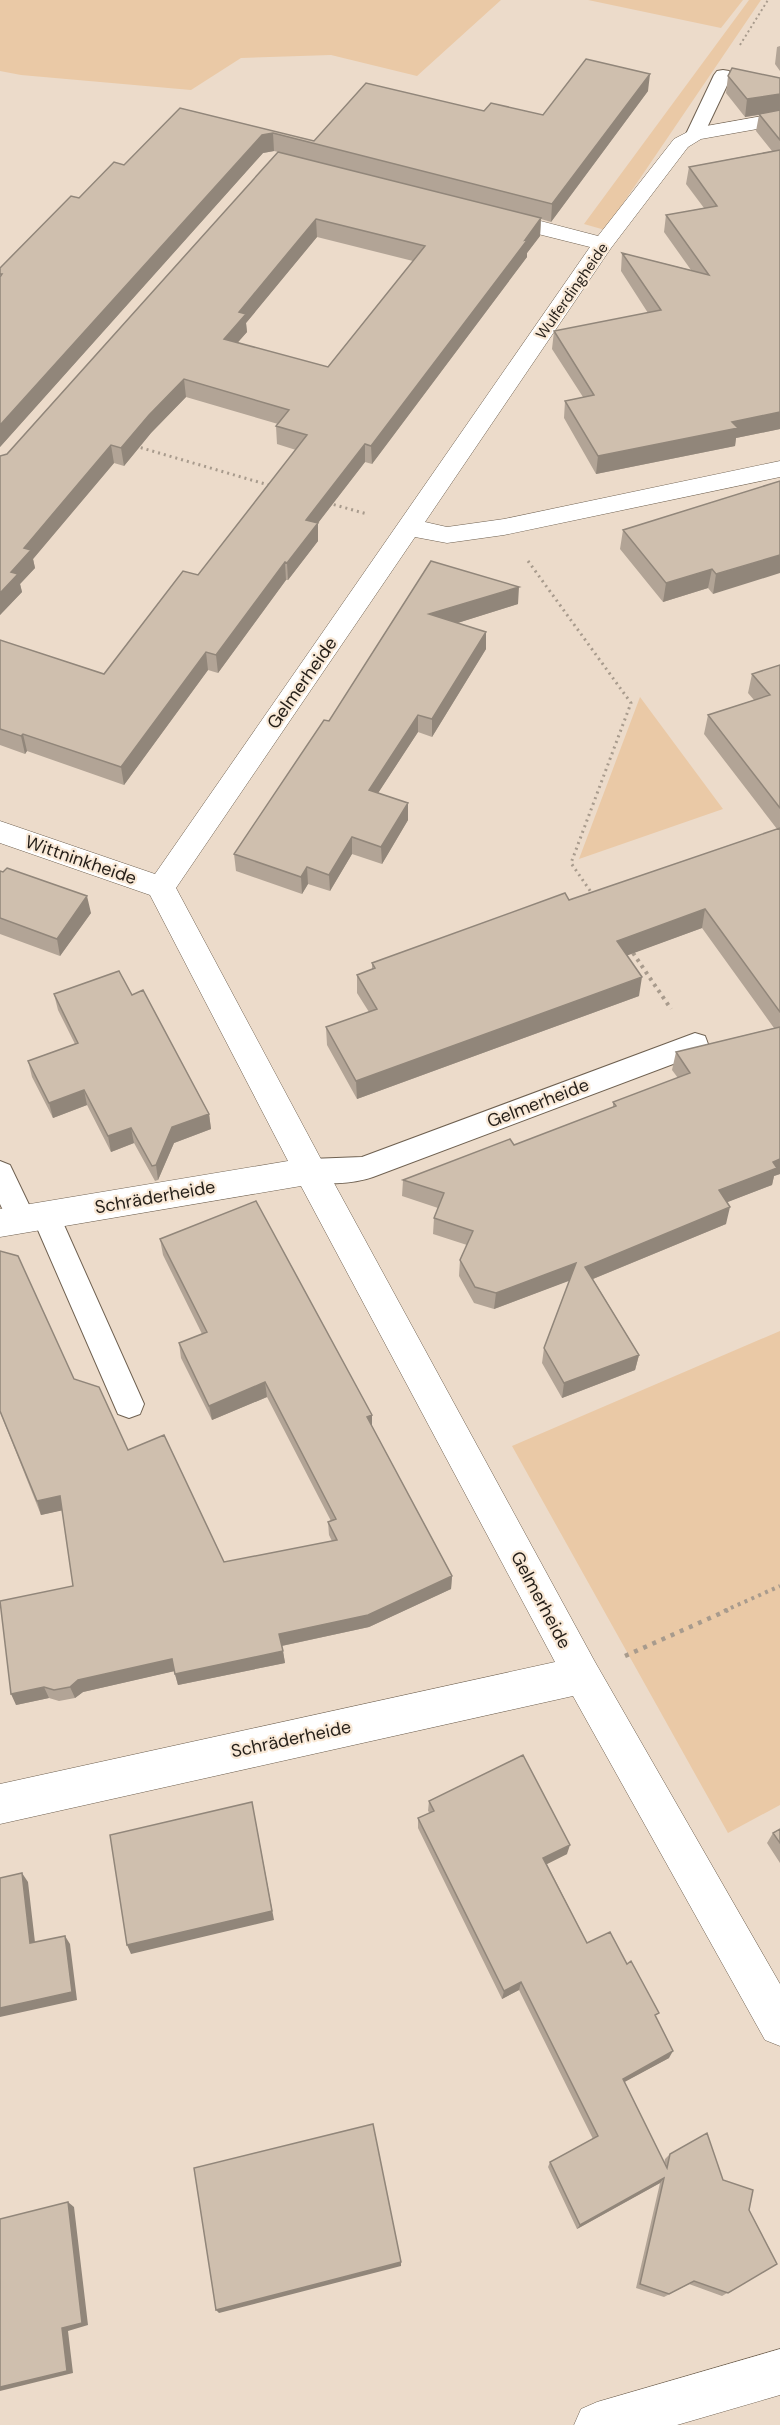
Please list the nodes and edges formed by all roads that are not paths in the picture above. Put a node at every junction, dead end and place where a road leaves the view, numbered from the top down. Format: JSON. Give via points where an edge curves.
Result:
{"nodes":[{"id":1,"x":723,"y":75,"type":"road end"},
{"id":2,"x":780,"y":119,"type":"edge"},
{"id":3,"x":695,"y":134,"type":"junction"},
{"id":4,"x":478,"y":212,"type":"edge"},
{"id":5,"x":603,"y":244,"type":"junction"},
{"id":6,"x":780,"y":469,"type":"edge"},
{"id":7,"x":409,"y":527,"type":"junction"},
{"id":8,"x":0,"y":832,"type":"edge"},
{"id":9,"x":161,"y":887,"type":"junction"},
{"id":10,"x":695,"y":1044,"type":"road end"},
{"id":11,"x":310,"y":1171,"type":"junction"},
{"id":12,"x":0,"y":1173,"type":"edge"},
{"id":13,"x":22,"y":1219,"type":"edge"},
{"id":14,"x":129,"y":1404,"type":"dead end"},
{"id":15,"x":582,"y":1675,"type":"junction"},
{"id":16,"x":0,"y":1804,"type":"edge"},
{"id":17,"x":780,"y":2025,"type":"edge"},
{"id":18,"x":780,"y":2372,"type":"edge"},
{"id":19,"x":597,"y":2425,"type":"edge"}],
"edges":[{"from":1,"to":3,"type":"lane"},
{"from":2,"to":3,"type":"street"},
{"from":3,"to":5,"type":"street","name":"Wulferdingheide","via":[[681,143]]},
{"from":4,"to":5,"type":"street"},
{"from":5,"to":7,"type":"street","name":"Wulferdingheide"},
{"from":6,"to":7,"type":"street","via":[[504,527],[447,535]]},
{"from":7,"to":9,"type":"street","name":"Gelmerheide"},
{"from":8,"to":9,"type":"street","name":"Wittninkheide"},
{"from":9,"to":11,"type":"street","name":"Gelmerheide"},
{"from":10,"to":11,"type":"lane","name":"Gelmerheide","via":[[363,1169]]},
{"from":11,"to":13,"type":"street","name":"Schräderheide"},
{"from":11,"to":15,"type":"street","name":"Gelmerheide"},
{"from":12,"to":13,"type":"lane"},
{"from":13,"to":14,"type":"lane"},
{"from":15,"to":16,"type":"street","name":"Schräderheide"},
{"from":15,"to":17,"type":"street","name":"Gelmerheide"},
{"from":18,"to":19,"type":"street"}]}
